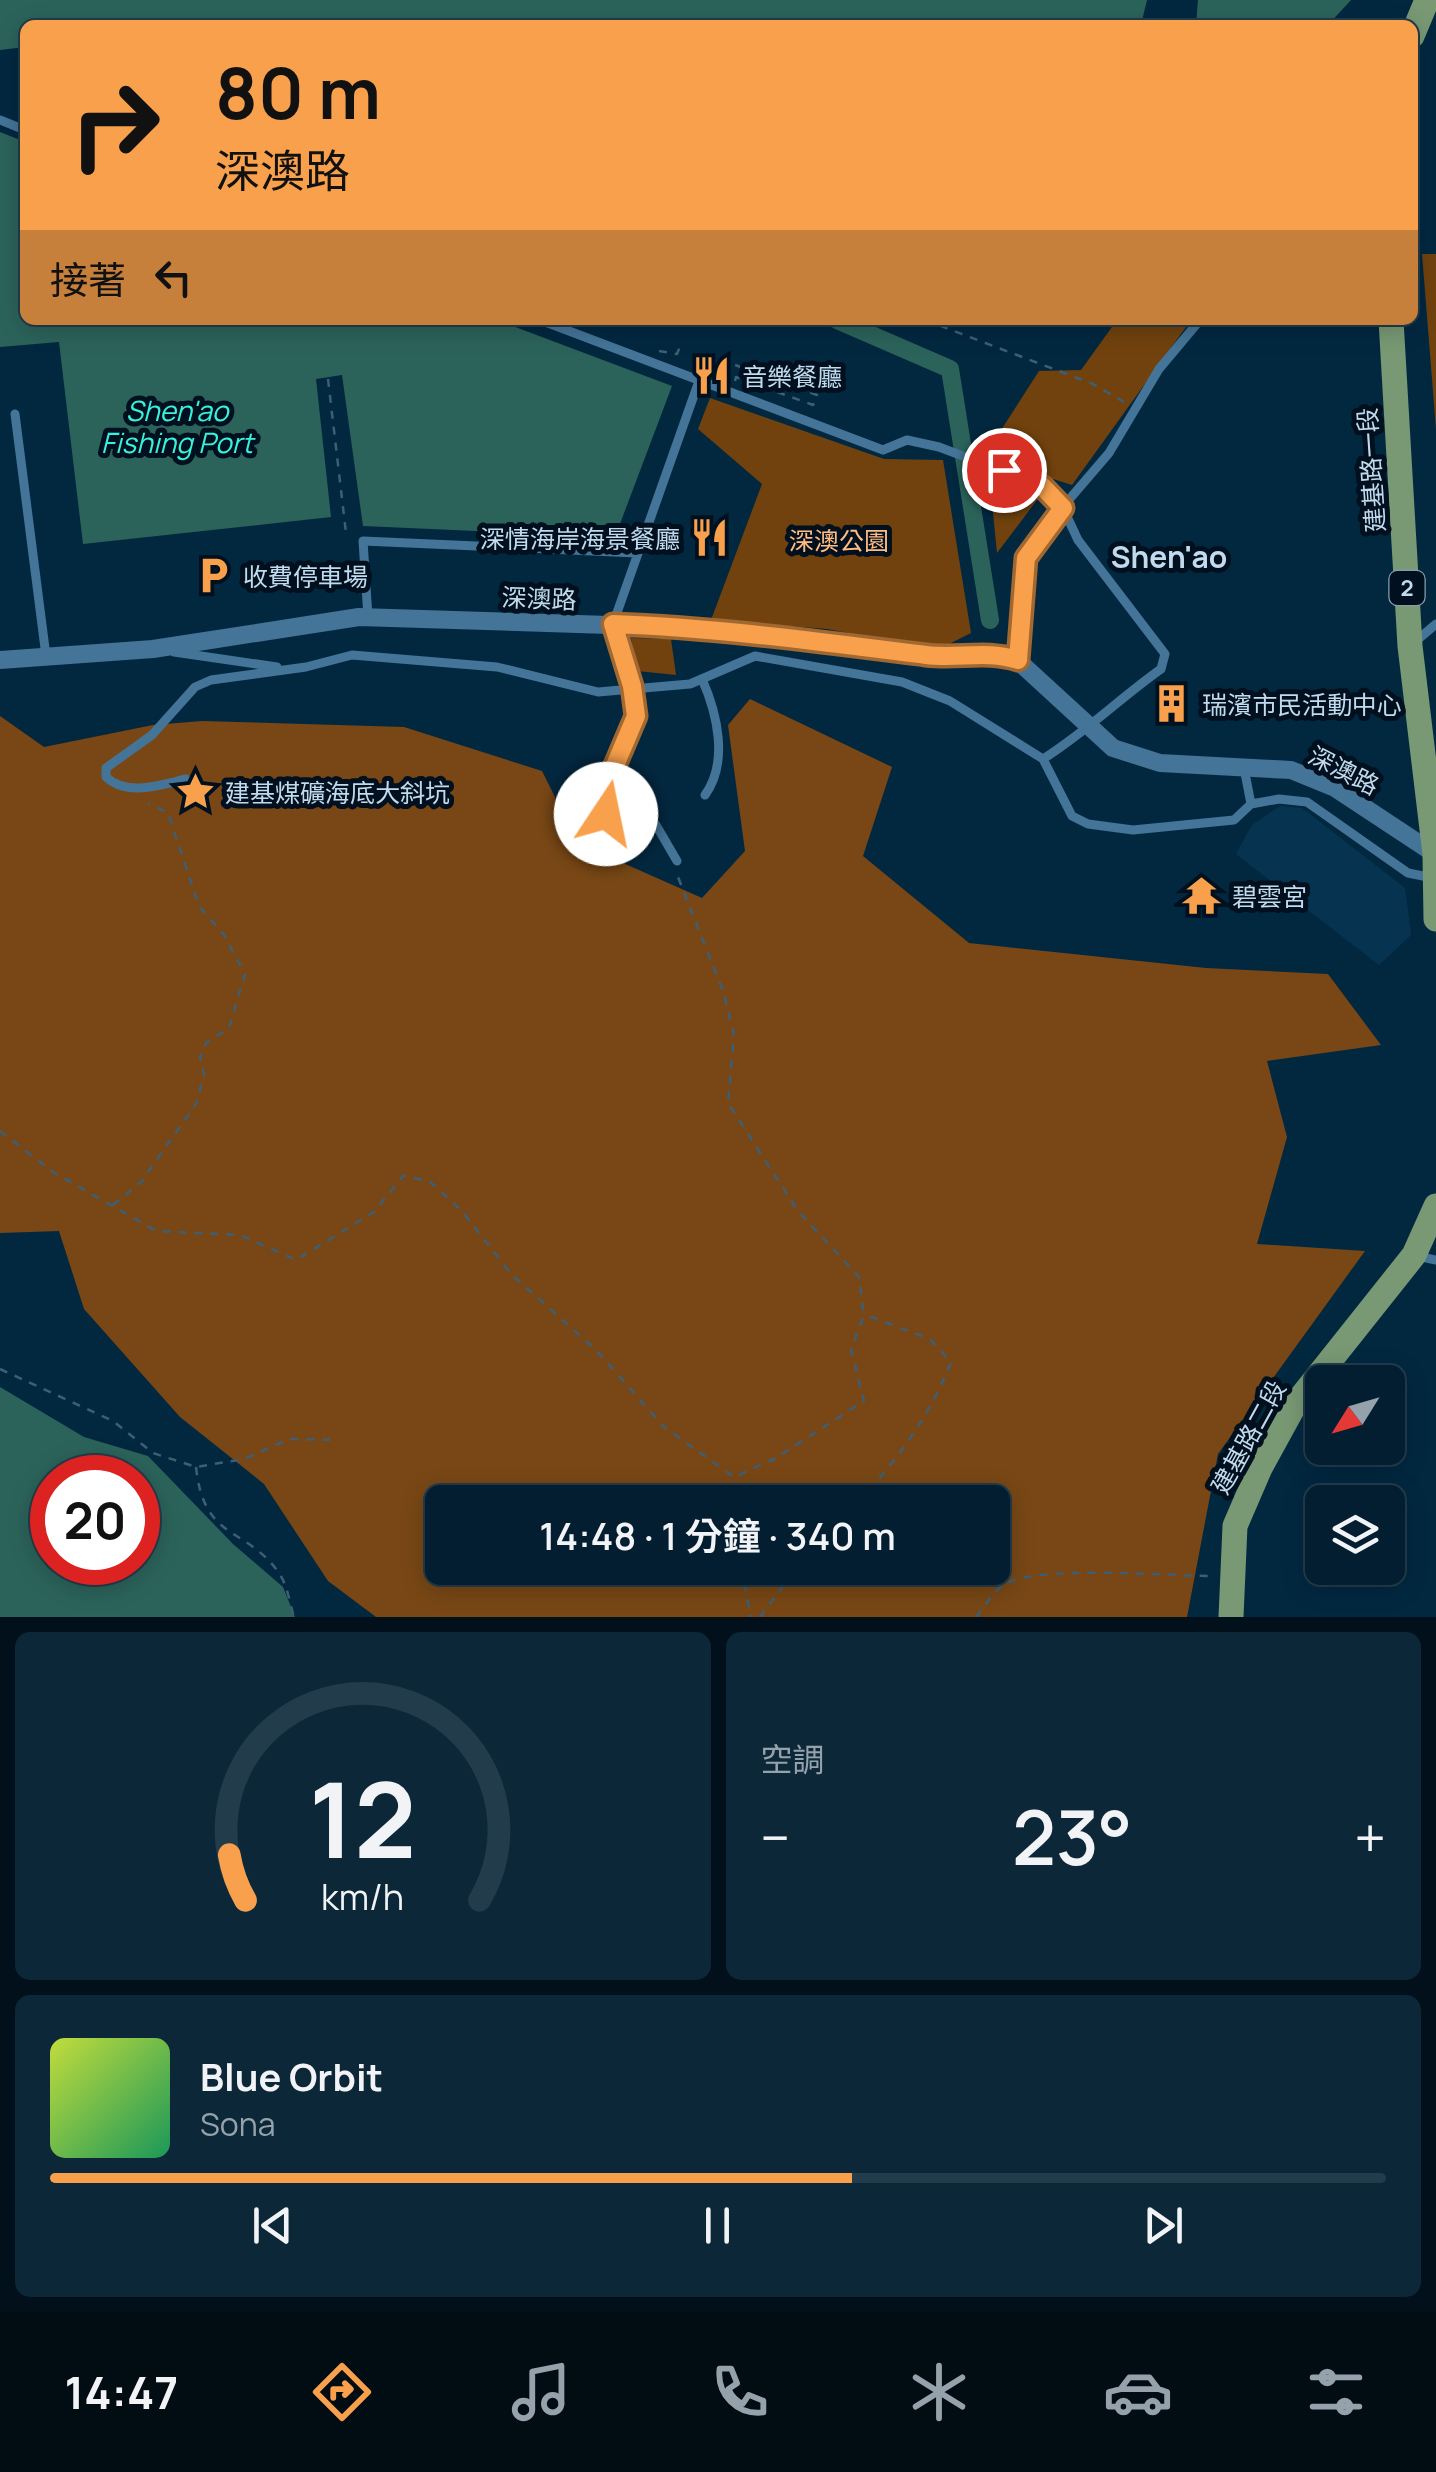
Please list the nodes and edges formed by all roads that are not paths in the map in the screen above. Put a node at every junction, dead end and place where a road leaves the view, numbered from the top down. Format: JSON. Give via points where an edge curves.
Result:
{"nodes":[{"id":1,"x":553,"y":325,"type":"edge"},
{"id":2,"x":1196,"y":325,"type":"edge"},
{"id":3,"x":1391,"y":325,"type":"edge"},
{"id":4,"x":699,"y":380,"type":"junction"},
{"id":5,"x":15,"y":414,"type":"dead end"},
{"id":6,"x":1063,"y":508,"type":"junction"},
{"id":7,"x":637,"y":553,"type":"junction"},
{"id":8,"x":368,"y":617,"type":"junction"},
{"id":9,"x":613,"y":624,"type":"junction"},
{"id":10,"x":1436,"y":624,"type":"edge"},
{"id":11,"x":1410,"y":646,"type":"junction"},
{"id":12,"x":153,"y":649,"type":"junction"},
{"id":13,"x":46,"y":656,"type":"junction"},
{"id":14,"x":0,"y":660,"type":"edge"},
{"id":15,"x":1018,"y":660,"type":"junction"},
{"id":16,"x":290,"y":668,"type":"junction"},
{"id":17,"x":702,"y":678,"type":"junction"},
{"id":18,"x":632,"y":686,"type":"junction"},
{"id":19,"x":1092,"y":728,"type":"junction"},
{"id":20,"x":1043,"y":759,"type":"junction"},
{"id":21,"x":1244,"y":765,"type":"junction"},
{"id":22,"x":186,"y":780,"type":"dead end"},
{"id":23,"x":705,"y":795,"type":"dead end"},
{"id":24,"x":1251,"y":804,"type":"junction"},
{"id":25,"x":677,"y":860,"type":"road end"},
{"id":26,"x":1434,"y":866,"type":"edge"},
{"id":27,"x":1436,"y":919,"type":"edge"},
{"id":28,"x":1436,"y":1206,"type":"edge"},
{"id":29,"x":1425,"y":1258,"type":"edge"},
{"id":30,"x":1231,"y":1617,"type":"edge"}],
"edges":[{"from":1,"to":4,"type":"lane"},
{"from":2,"to":6,"type":"lane"},
{"from":3,"to":11,"type":"main road","name":"建基路一段","number":"2"},
{"from":4,"to":6,"type":"lane","via":[[883,450],[907,440],[1004,470],[1042,486]]},
{"from":4,"to":7,"type":"lane"},
{"from":5,"to":13,"type":"lane"},
{"from":6,"to":15,"type":"lane","via":[[1026,558]]},
{"from":6,"to":19,"type":"lane","via":[[1078,540],[1164,654],[1161,669]]},
{"from":7,"to":8,"type":"lane","via":[[363,541]]},
{"from":7,"to":9,"type":"lane"},
{"from":8,"to":9,"type":"street","name":"深澳路"},
{"from":8,"to":12,"type":"street","name":"深澳路"},
{"from":9,"to":15,"type":"street","name":"深澳路"},
{"from":9,"to":18,"type":"lane"},
{"from":10,"to":11,"type":"lane"},
{"from":11,"to":26,"type":"main road","name":"建基路一段","number":"2"},
{"from":12,"to":13,"type":"street","name":"深澳路"},
{"from":12,"to":16,"type":"lane"},
{"from":13,"to":14,"type":"street","name":"深澳路"},
{"from":15,"to":19,"type":"street","name":"深澳路"},
{"from":16,"to":18,"type":"lane","via":[[352,656],[400,658],[497,667],[598,692]]},
{"from":16,"to":22,"type":"lane","via":[[195,687],[152,735],[106,768],[116,786],[142,789]]},
{"from":17,"to":18,"type":"lane","via":[[664,689]]},
{"from":17,"to":20,"type":"lane","via":[[755,656],[902,682],[950,701]]},
{"from":17,"to":23,"type":"lane","via":[[719,728],[716,780]]},
{"from":18,"to":25,"type":"lane","via":[[636,716],[608,782],[606,814],[656,825]]},
{"from":19,"to":20,"type":"lane"},
{"from":19,"to":21,"type":"street","name":"深澳路","via":[[1113,748],[1160,763]]},
{"from":20,"to":24,"type":"lane","via":[[1072,816],[1088,824],[1133,830],[1234,820]]},
{"from":21,"to":24,"type":"lane"},
{"from":21,"to":26,"type":"street","name":"深澳路","via":[[1292,770],[1336,788]]},
{"from":24,"to":26,"type":"lane","via":[[1307,802],[1408,873]]},
{"from":26,"to":27,"type":"main road","number":"2"},
{"from":28,"to":29,"type":"main road","name":"建基路二段"},
{"from":29,"to":30,"type":"main road","name":"建基路二段","via":[[1294,1406],[1260,1468],[1235,1526]]}]}
